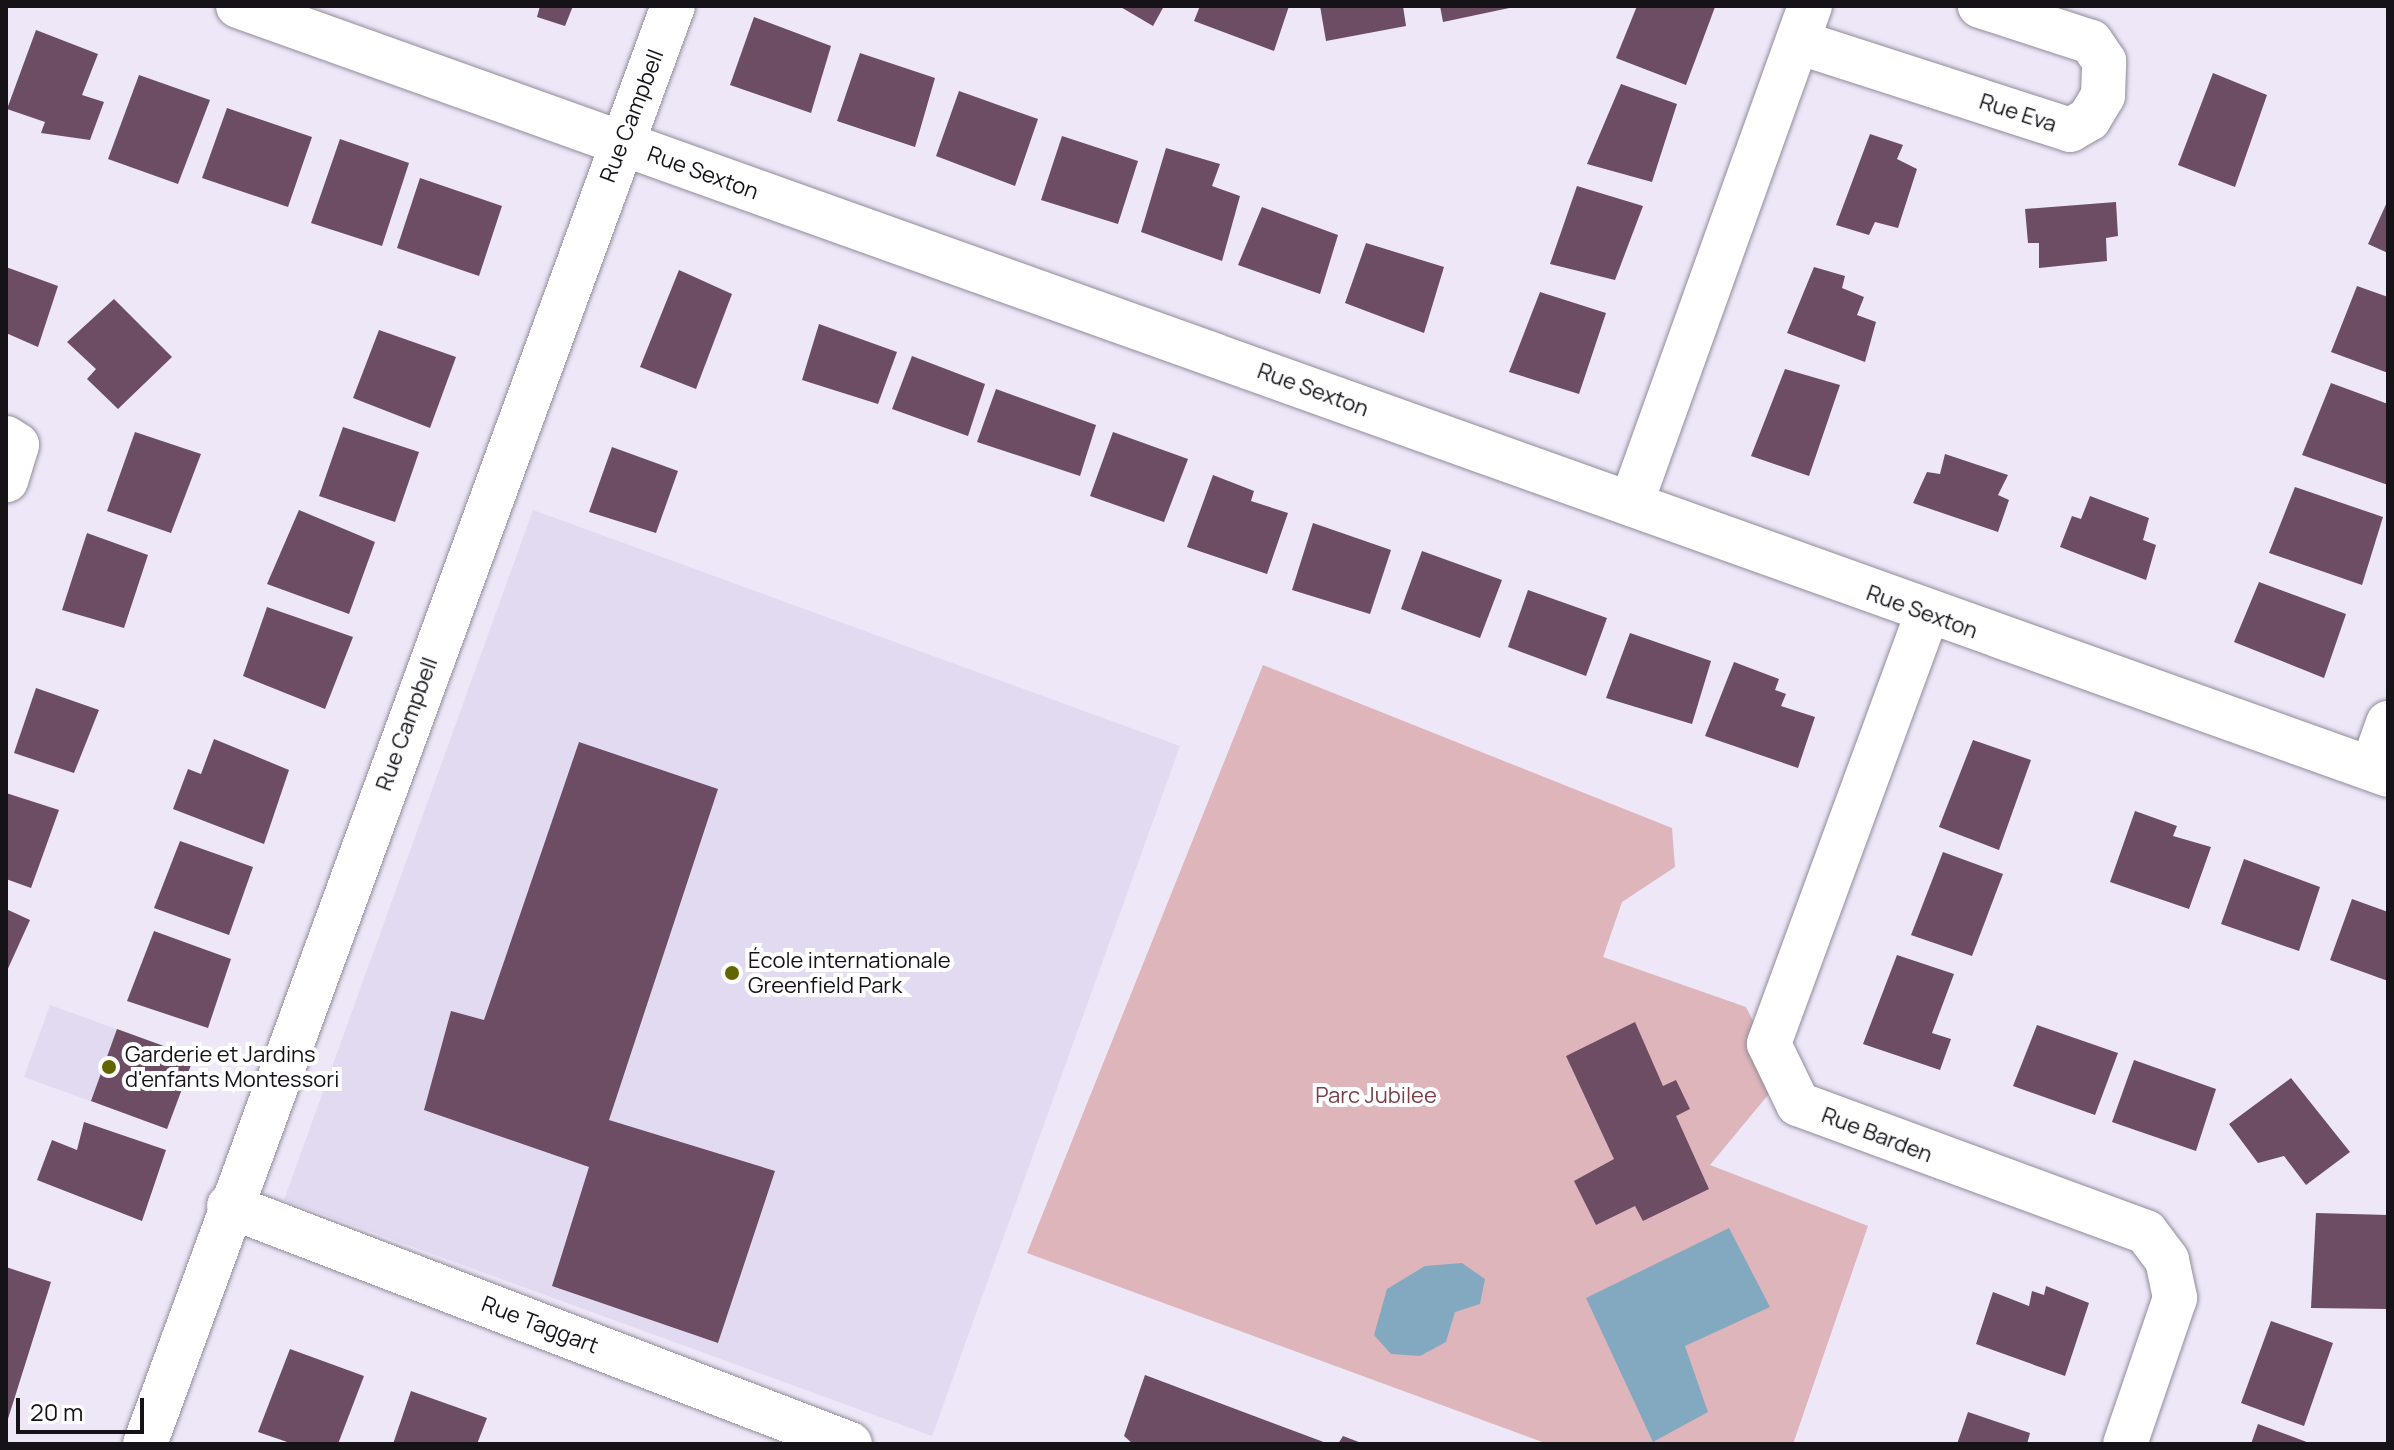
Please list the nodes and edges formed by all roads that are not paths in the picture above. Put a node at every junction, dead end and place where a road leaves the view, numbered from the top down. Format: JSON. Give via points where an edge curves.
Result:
{"nodes":[{"id":1,"x":238,"y":6,"type":"edge"},
{"id":2,"x":673,"y":6,"type":"edge"},
{"id":3,"x":1980,"y":6,"type":"edge"},
{"id":4,"x":1804,"y":24,"type":"edge"},
{"id":5,"x":621,"y":143,"type":"junction"},
{"id":6,"x":6,"y":438,"type":"edge"},
{"id":7,"x":6,"y":480,"type":"edge"},
{"id":8,"x":1631,"y":504,"type":"junction"},
{"id":9,"x":1927,"y":614,"type":"junction"},
{"id":10,"x":2388,"y":723,"type":"edge"},
{"id":11,"x":2380,"y":771,"type":"edge"},
{"id":12,"x":229,"y":1206,"type":"junction"},
{"id":13,"x":145,"y":1444,"type":"edge"},
{"id":14,"x":850,"y":1444,"type":"edge"},
{"id":15,"x":2125,"y":1444,"type":"edge"}],
"edges":[{"from":1,"to":5,"type":"street","name":"Rue Sexton"},
{"from":2,"to":5,"type":"street","name":"Rue Campbell"},
{"from":3,"to":4,"type":"street","name":"Rue Eva","via":[[2091,42],[2104,61],[2103,96],[2089,119],[2070,130]]},
{"from":4,"to":8,"type":"street","name":"Rue Eva"},
{"from":5,"to":8,"type":"street","name":"Rue Sexton"},
{"from":5,"to":12,"type":"street","name":"Rue Campbell"},
{"from":6,"to":7,"type":"street","via":[[17,445]]},
{"from":8,"to":9,"type":"street","name":"Rue Sexton"},
{"from":9,"to":11,"type":"street","name":"Rue Sexton"},
{"from":9,"to":15,"type":"street","name":"Rue Barden","via":[[1769,1044],[1798,1104],[2146,1232],[2167,1260],[2175,1298]]},
{"from":10,"to":11,"type":"street"},
{"from":12,"to":13,"type":"street","name":"Rue Campbell"},
{"from":12,"to":14,"type":"street","name":"Rue Taggart"}]}
